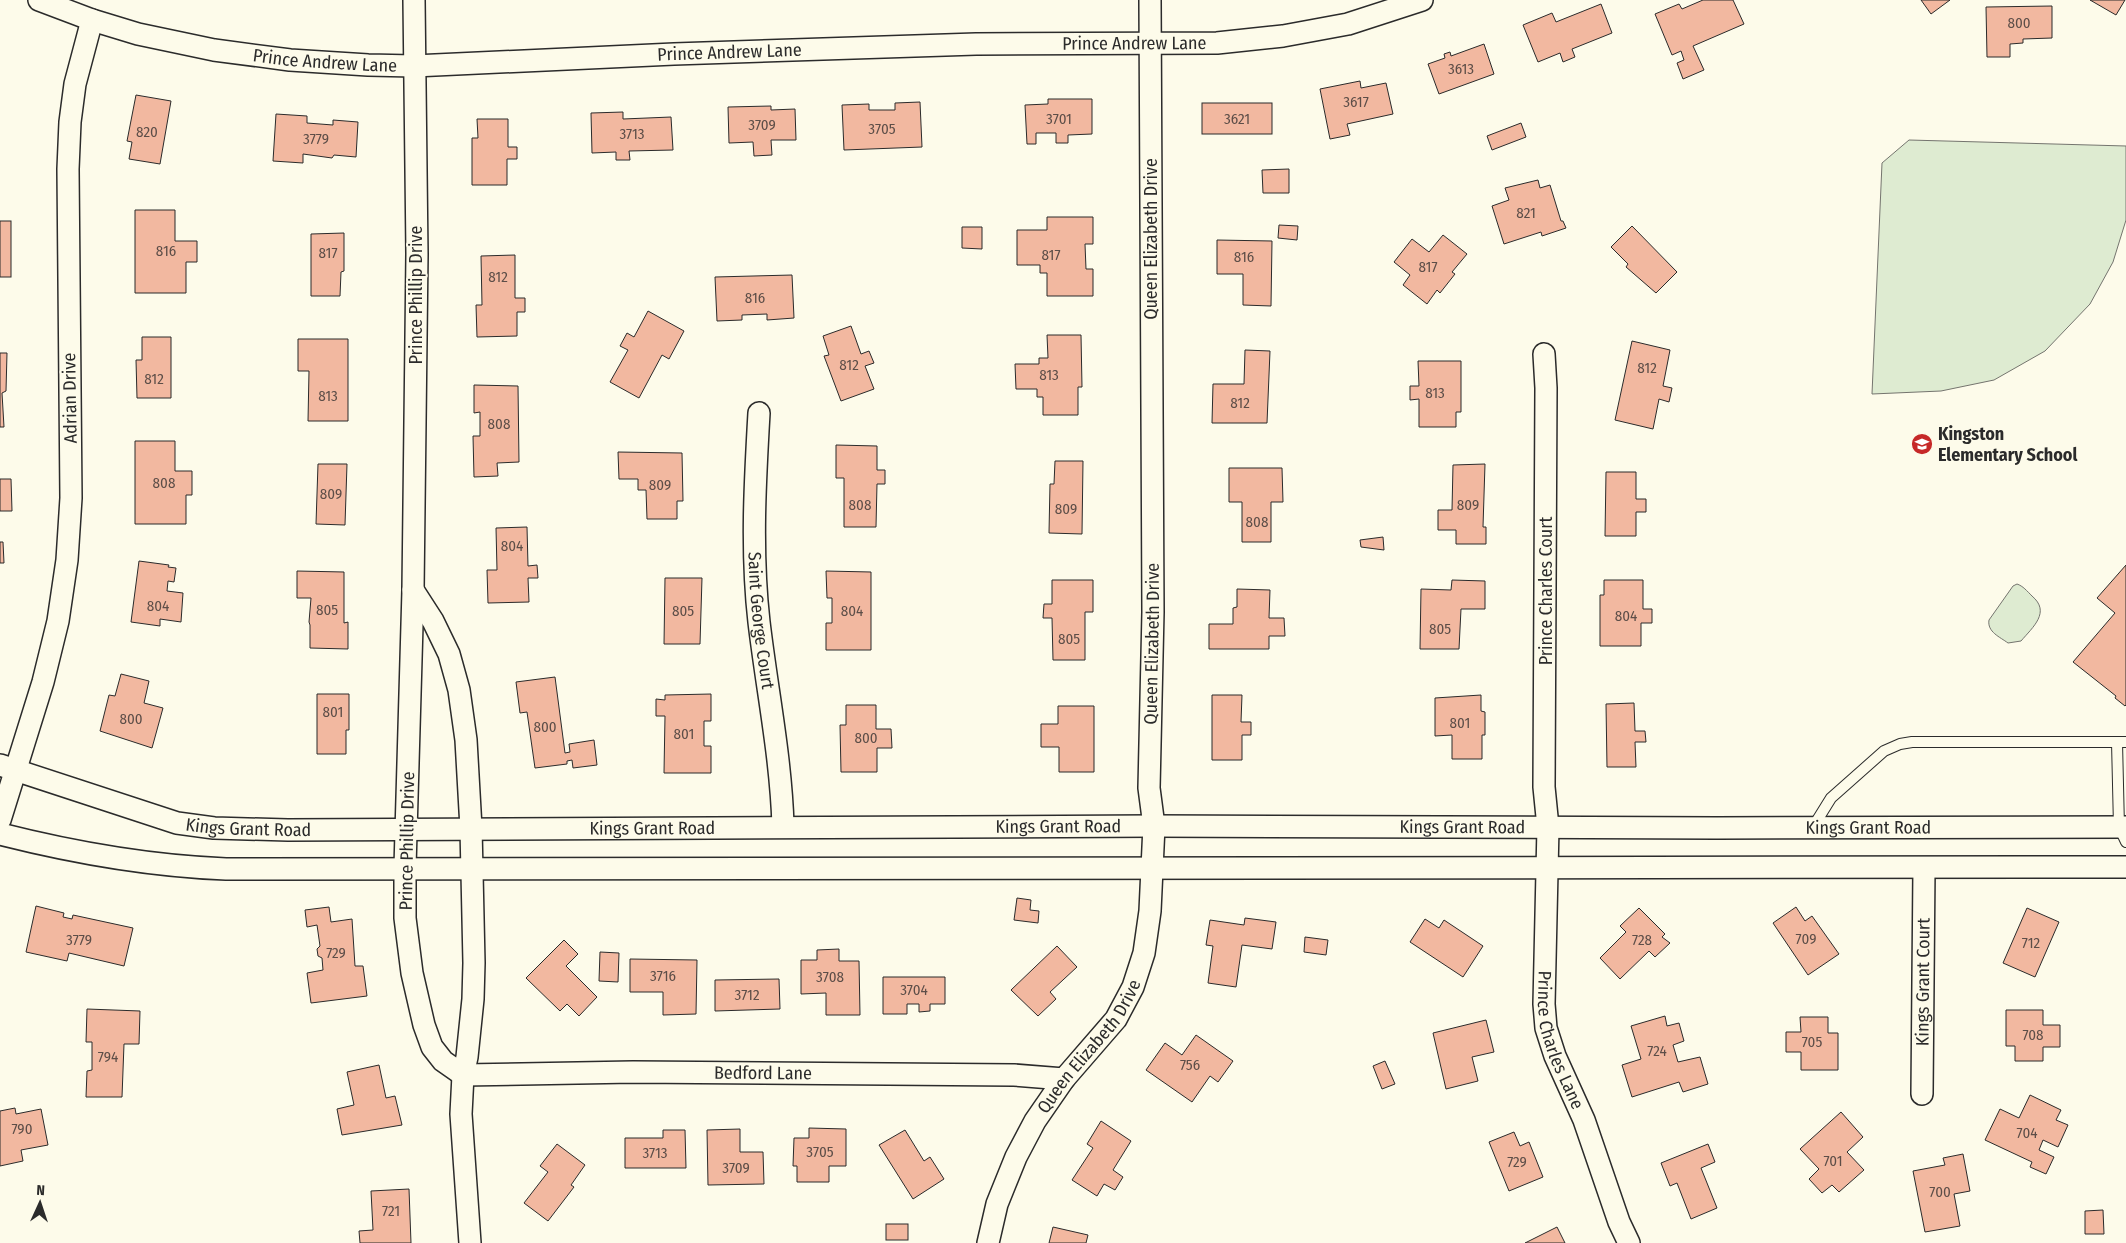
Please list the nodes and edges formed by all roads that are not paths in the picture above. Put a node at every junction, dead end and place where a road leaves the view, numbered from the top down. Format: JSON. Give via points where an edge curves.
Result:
{"nodes":[{"id":1,"x":39,"y":0,"type":"edge"},
{"id":2,"x":414,"y":0,"type":"edge"},
{"id":3,"x":1150,"y":0,"type":"edge"},
{"id":4,"x":1422,"y":0,"type":"edge"},
{"id":5,"x":92,"y":20,"type":"junction"},
{"id":6,"x":1151,"y":44,"type":"junction"},
{"id":7,"x":414,"y":66,"type":"junction"},
{"id":8,"x":1544,"y":354,"type":"dead end"},
{"id":9,"x":759,"y":413,"type":"dead end"},
{"id":10,"x":413,"y":590,"type":"junction"},
{"id":11,"x":2122,"y":742,"type":"edge"},
{"id":12,"x":8,"y":768,"type":"edge"},
{"id":13,"x":0,"y":820,"type":"edge"},
{"id":14,"x":783,"y":826,"type":"junction"},
{"id":15,"x":1154,"y":826,"type":"junction"},
{"id":16,"x":1548,"y":827,"type":"junction"},
{"id":17,"x":471,"y":828,"type":"junction"},
{"id":18,"x":1812,"y":828,"type":"junction"},
{"id":19,"x":407,"y":829,"type":"junction"},
{"id":20,"x":2124,"y":832,"type":"edge"},
{"id":21,"x":0,"y":834,"type":"edge"},
{"id":22,"x":405,"y":867,"type":"junction"},
{"id":23,"x":472,"y":868,"type":"junction"},
{"id":24,"x":1153,"y":868,"type":"junction"},
{"id":25,"x":1547,"y":868,"type":"junction"},
{"id":26,"x":1924,"y":868,"type":"junction"},
{"id":27,"x":2126,"y":868,"type":"edge"},
{"id":28,"x":463,"y":1075,"type":"junction"},
{"id":29,"x":1064,"y":1079,"type":"junction"},
{"id":30,"x":1922,"y":1094,"type":"dead end"},
{"id":31,"x":470,"y":1243,"type":"edge"},
{"id":32,"x":988,"y":1243,"type":"edge"},
{"id":33,"x":1629,"y":1243,"type":"edge"}],
"edges":[{"from":1,"to":5,"type":"street","name":"Prince Andrew Lane"},
{"from":2,"to":7,"type":"street","name":"Prince Phillip Drive"},
{"from":3,"to":6,"type":"street","name":"Queen Elizabeth Drive"},
{"from":4,"to":6,"type":"street","name":"Prince Andrew Lane","via":[[1348,24],[1283,36],[1217,43]]},
{"from":5,"to":7,"type":"street","name":"Prince Andrew Lane","via":[[138,34],[214,50],[290,60]]},
{"from":5,"to":12,"type":"street","name":"Adrian Drive","via":[[75,84],[70,122],[71,498],[67,560],[48,665]]},
{"from":6,"to":7,"type":"street","name":"Prince Andrew Lane","via":[[966,44]]},
{"from":6,"to":15,"type":"street","name":"Queen Elizabeth Drive","via":[[1153,612],[1149,788]]},
{"from":7,"to":10,"type":"street","name":"Prince Phillip Drive","via":[[417,254]]},
{"from":8,"to":16,"type":"street","name":"Prince Charles Court","via":[[1544,787]]},
{"from":9,"to":14,"type":"street","name":"Saint George Court","via":[[754,492],[755,566],[759,621],[782,785]]},
{"from":10,"to":17,"type":"street","via":[[449,654],[459,690],[466,740]]},
{"from":10,"to":19,"type":"street","name":"Prince Phillip Drive"},
{"from":11,"to":18,"type":"lane","via":[[1900,744],[1884,751],[1831,798]]},
{"from":11,"to":20,"type":"lane"},
{"from":12,"to":13,"type":"street","name":"Adrian Drive"},
{"from":12,"to":19,"type":"street","name":"Kings Grant Road","via":[[178,823],[214,828]]},
{"from":14,"to":15,"type":"street","name":"Kings Grant Road"},
{"from":14,"to":17,"type":"street","name":"Kings Grant Road"},
{"from":15,"to":16,"type":"street","name":"Kings Grant Road"},
{"from":15,"to":24,"type":"street","name":"Queen Elizabeth Drive"},
{"from":16,"to":18,"type":"street","name":"Kings Grant Road"},
{"from":16,"to":25,"type":"street","name":"Prince Charles Lane"},
{"from":17,"to":19,"type":"street","name":"Kings Grant Road"},
{"from":17,"to":23,"type":"street"},
{"from":18,"to":20,"type":"street","name":"Kings Grant Road"},
{"from":19,"to":22,"type":"street","name":"Prince Phillip Drive"},
{"from":21,"to":22,"type":"street","via":[[102,857],[196,868]]},
{"from":22,"to":23,"type":"street"},
{"from":22,"to":28,"type":"street","name":"Prince Phillip Drive","via":[[412,973],[424,1025],[432,1047],[442,1061]]},
{"from":23,"to":24,"type":"street"},
{"from":23,"to":28,"type":"street","via":[[473,998]]},
{"from":24,"to":25,"type":"street"},
{"from":24,"to":29,"type":"street","name":"Queen Elizabeth Drive","via":[[1144,953],[1133,987],[1116,1019]]},
{"from":25,"to":26,"type":"street"},
{"from":25,"to":33,"type":"street","name":"Prince Charles Lane","via":[[1546,1028]]},
{"from":26,"to":27,"type":"street"},
{"from":26,"to":30,"type":"street","name":"Kings Grant Court"},
{"from":28,"to":29,"type":"street","name":"Bedford Lane","via":[[633,1072],[1014,1075]]},
{"from":28,"to":31,"type":"street","via":[[461,1114]]},
{"from":29,"to":32,"type":"street","name":"Queen Elizabeth Drive","via":[[1016,1157],[997,1204]]}]}
